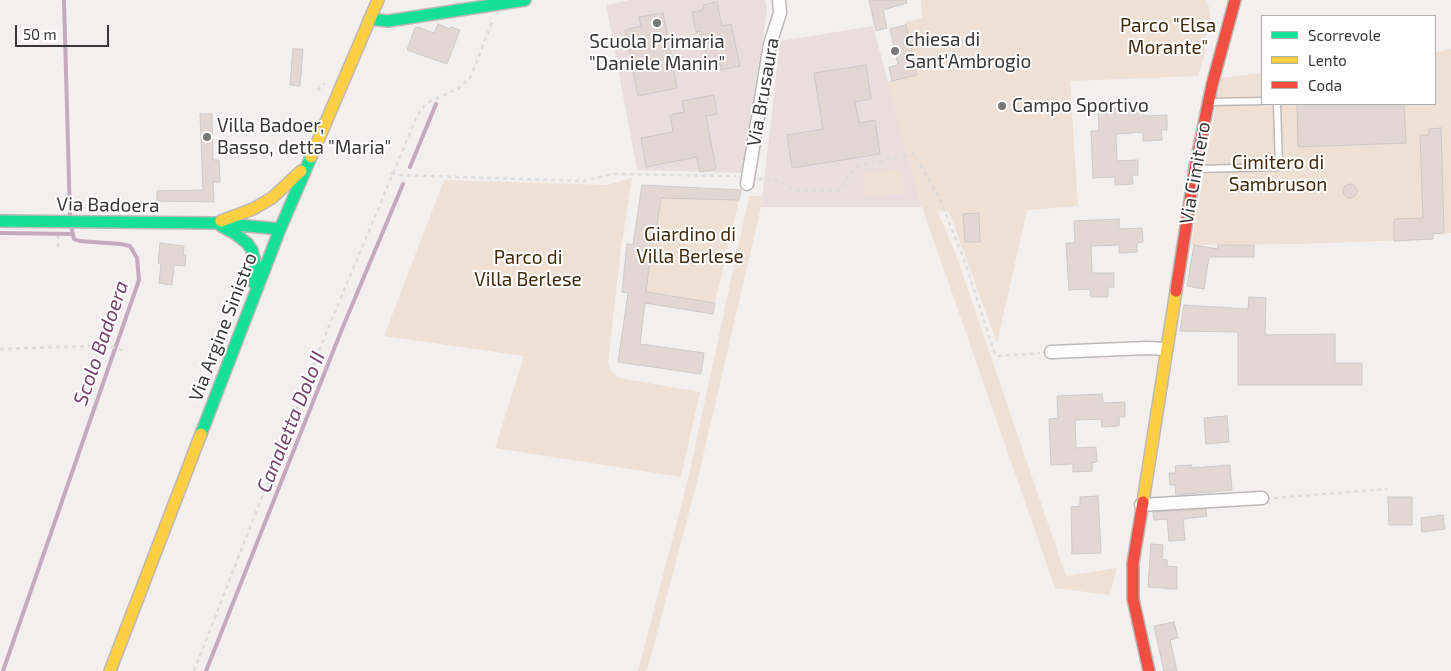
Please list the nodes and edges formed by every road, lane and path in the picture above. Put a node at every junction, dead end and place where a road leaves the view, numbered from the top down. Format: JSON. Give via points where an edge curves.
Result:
{"nodes":[{"id":1,"x":378,"y":0,"type":"edge"},
{"id":2,"x":525,"y":0,"type":"edge"},
{"id":3,"x":779,"y":0,"type":"edge"},
{"id":4,"x":1235,"y":0,"type":"edge"},
{"id":5,"x":489,"y":6,"type":"junction"},
{"id":6,"x":370,"y":19,"type":"junction"},
{"id":7,"x":1208,"y":101,"type":"junction"},
{"id":8,"x":1261,"y":101,"type":"edge"},
{"id":9,"x":1277,"y":105,"type":"edge"},
{"id":10,"x":309,"y":163,"type":"junction"},
{"id":11,"x":1195,"y":168,"type":"junction"},
{"id":12,"x":392,"y":173,"type":"junction"},
{"id":13,"x":748,"y":181,"type":"junction"},
{"id":14,"x":0,"y":222,"type":"edge"},
{"id":15,"x":216,"y":223,"type":"junction"},
{"id":16,"x":280,"y":229,"type":"junction"},
{"id":17,"x":58,"y":241,"type":"dead end"},
{"id":18,"x":58,"y":247,"type":"dead end"},
{"id":19,"x":253,"y":297,"type":"junction"},
{"id":20,"x":0,"y":349,"type":"edge"},
{"id":21,"x":1166,"y":349,"type":"junction"},
{"id":22,"x":127,"y":352,"type":"dead end"},
{"id":23,"x":1052,"y":352,"type":"joint"},
{"id":24,"x":1387,"y":489,"type":"dead end"},
{"id":25,"x":1262,"y":498,"type":"joint"},
{"id":26,"x":1141,"y":505,"type":"junction"},
{"id":27,"x":110,"y":671,"type":"edge"},
{"id":28,"x":194,"y":671,"type":"edge"},
{"id":29,"x":1149,"y":671,"type":"edge"}],
"edges":[{"from":1,"to":6,"type":"main road","name":"Via Argine Sinistro"},
{"from":2,"to":5,"type":"main road"},
{"from":3,"to":13,"type":"street","name":"Via Brusaura","via":[[780,13],[770,44]]},
{"from":4,"to":7,"type":"main road","name":"Via Cimitero"},
{"from":5,"to":6,"type":"main road","via":[[388,21]]},
{"from":5,"to":12,"type":"path","via":[[492,22],[470,76],[459,88],[433,99],[416,116]]},
{"from":6,"to":10,"type":"main road","name":"Via Argine Sinistro"},
{"from":7,"to":8,"type":"lane"},
{"from":7,"to":11,"type":"main road","name":"Via Cimitero"},
{"from":9,"to":11,"type":"lane","via":[[1279,167]]},
{"from":10,"to":15,"type":"main road","name":"Via Badoera","via":[[272,198]]},
{"from":10,"to":16,"type":"main road","name":"Via Argine Sinistro"},
{"from":11,"to":21,"type":"main road","name":"Via Cimitero"},
{"from":12,"to":13,"type":"path","via":[[584,181],[612,174]]},
{"from":12,"to":28,"type":"path"},
{"from":13,"to":23,"type":"path","via":[[780,181],[794,191],[839,190],[857,166],[914,154],[939,197],[965,262],[995,354]]},
{"from":14,"to":15,"type":"main road","name":"Via Badoera"},
{"from":15,"to":16,"type":"main road","name":"Via Badoera"},
{"from":15,"to":19,"type":"main road","name":"Via Badoera","via":[[248,243],[252,250],[256,267]]},
{"from":16,"to":19,"type":"main road","name":"Via Argine Sinistro"},
{"from":17,"to":18,"type":"path"},
{"from":19,"to":27,"type":"main road","name":"Via Argine Sinistro"},
{"from":20,"to":22,"type":"path","via":[[106,345]]},
{"from":21,"to":23,"type":"street"},
{"from":21,"to":26,"type":"main road","name":"Via Cimitero"},
{"from":24,"to":25,"type":"path"},
{"from":25,"to":26,"type":"street"},
{"from":26,"to":29,"type":"main road","name":"Via Cimitero","via":[[1132,598]]}]}
